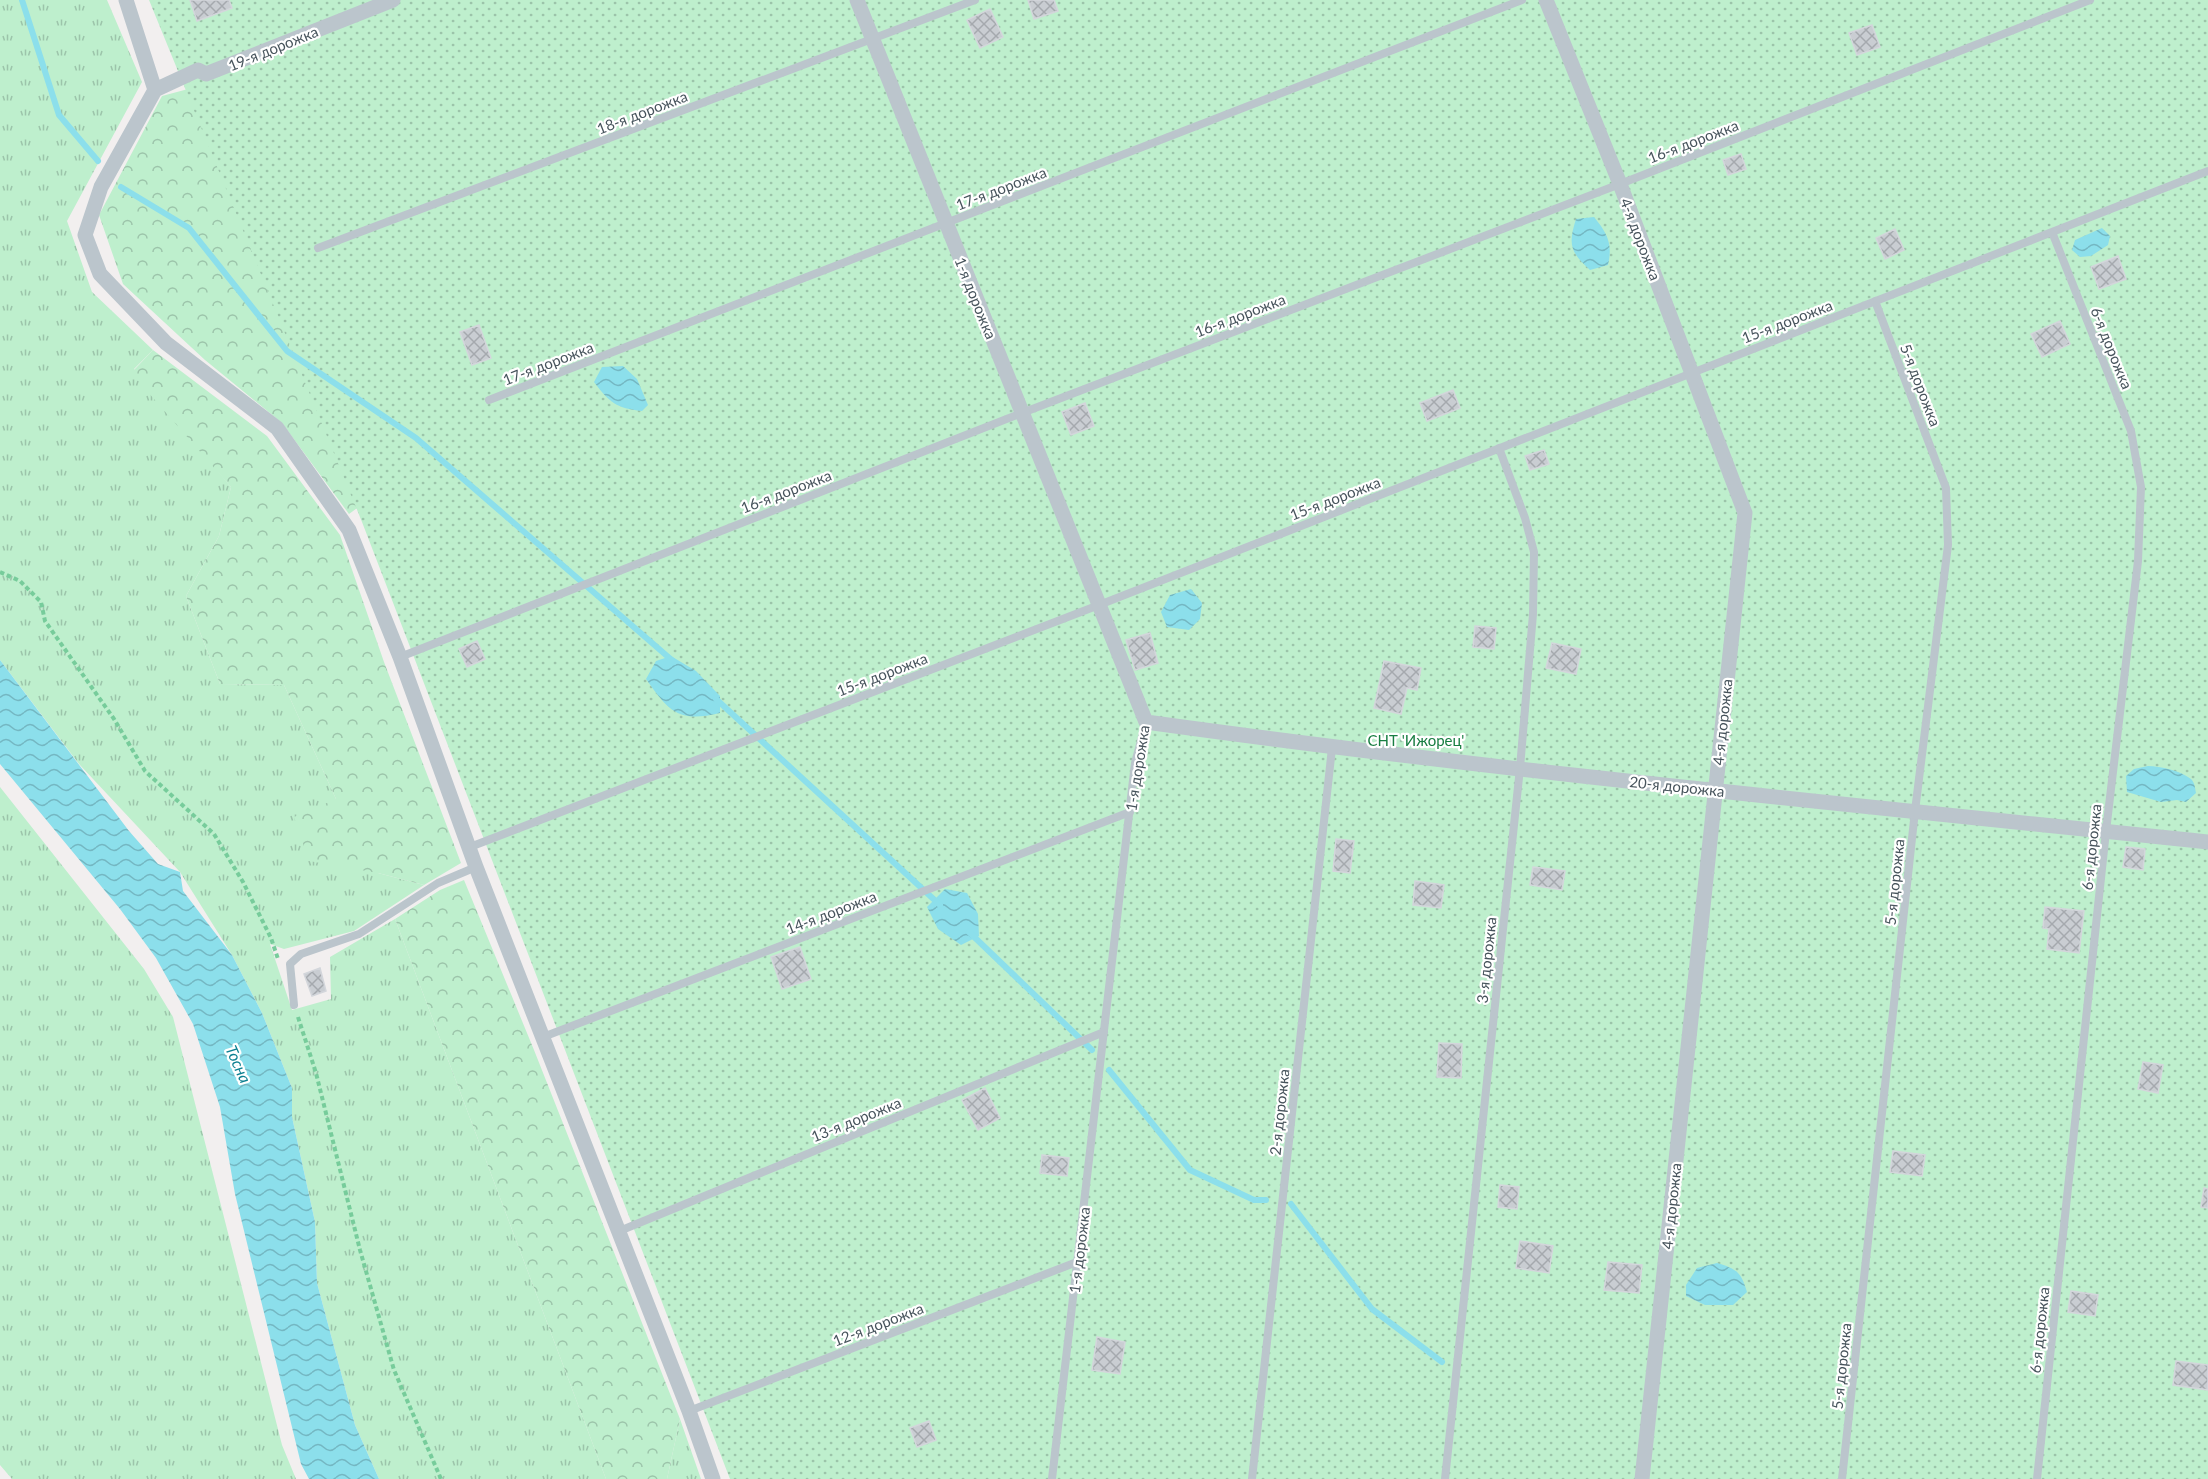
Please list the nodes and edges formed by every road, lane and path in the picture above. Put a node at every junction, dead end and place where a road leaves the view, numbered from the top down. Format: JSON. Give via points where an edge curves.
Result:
{"nodes":[{"id":1,"x":126,"y":0,"type":"edge"},
{"id":2,"x":393,"y":0,"type":"edge"},
{"id":3,"x":857,"y":0,"type":"edge"},
{"id":4,"x":975,"y":0,"type":"edge"},
{"id":5,"x":1522,"y":0,"type":"edge"},
{"id":6,"x":1546,"y":0,"type":"edge"},
{"id":7,"x":2090,"y":0,"type":"edge"},
{"id":8,"x":873,"y":39,"type":"junction"},
{"id":9,"x":155,"y":90,"type":"junction"},
{"id":10,"x":2208,"y":171,"type":"edge"},
{"id":11,"x":1620,"y":184,"type":"junction"},
{"id":12,"x":947,"y":224,"type":"junction"},
{"id":13,"x":2052,"y":232,"type":"junction"},
{"id":14,"x":318,"y":248,"type":"dead end"},
{"id":15,"x":1875,"y":301,"type":"junction"},
{"id":16,"x":1692,"y":372,"type":"junction"},
{"id":17,"x":489,"y":400,"type":"dead end"},
{"id":18,"x":1022,"y":413,"type":"junction"},
{"id":19,"x":1499,"y":448,"type":"junction"},
{"id":20,"x":0,"y":572,"type":"edge"},
{"id":21,"x":1099,"y":605,"type":"junction"},
{"id":22,"x":400,"y":657,"type":"junction"},
{"id":23,"x":1146,"y":722,"type":"junction"},
{"id":24,"x":1332,"y":748,"type":"junction"},
{"id":25,"x":1520,"y":768,"type":"junction"},
{"id":26,"x":1714,"y":790,"type":"junction"},
{"id":27,"x":1916,"y":811,"type":"junction"},
{"id":28,"x":1130,"y":812,"type":"junction"},
{"id":29,"x":2106,"y":831,"type":"junction"},
{"id":30,"x":2208,"y":842,"type":"edge"},
{"id":31,"x":470,"y":847,"type":"junction"},
{"id":32,"x":476,"y":867,"type":"junction"},
{"id":33,"x":278,"y":960,"type":"dead end"},
{"id":34,"x":294,"y":1005,"type":"joint"},
{"id":35,"x":1104,"y":1032,"type":"junction"},
{"id":36,"x":543,"y":1037,"type":"junction"},
{"id":37,"x":617,"y":1232,"type":"junction"},
{"id":38,"x":1077,"y":1262,"type":"junction"},
{"id":39,"x":689,"y":1411,"type":"junction"},
{"id":40,"x":441,"y":1479,"type":"edge"},
{"id":41,"x":713,"y":1479,"type":"edge"},
{"id":42,"x":1052,"y":1479,"type":"edge"},
{"id":43,"x":1252,"y":1479,"type":"edge"},
{"id":44,"x":1445,"y":1479,"type":"edge"},
{"id":45,"x":1642,"y":1479,"type":"edge"},
{"id":46,"x":1842,"y":1479,"type":"edge"},
{"id":47,"x":2037,"y":1479,"type":"edge"}],
"edges":[{"from":1,"to":9,"type":"street"},
{"from":2,"to":9,"type":"street","name":"19-я дорожка","via":[[206,74],[198,70]]},
{"from":3,"to":8,"type":"street","name":"1-я дорожка"},
{"from":4,"to":8,"type":"lane","name":"18-я дорожка"},
{"from":5,"to":12,"type":"lane","name":"17-я дорожка"},
{"from":6,"to":11,"type":"street","name":"4-я дорожка"},
{"from":7,"to":11,"type":"lane","name":"16-я дорожка"},
{"from":8,"to":12,"type":"street","name":"1-я дорожка"},
{"from":8,"to":14,"type":"lane","name":"18-я дорожка"},
{"from":9,"to":22,"type":"street","via":[[101,188],[85,235],[100,274],[165,343],[277,428],[349,530]]},
{"from":10,"to":13,"type":"lane","name":"15-я дорожка"},
{"from":11,"to":16,"type":"street","name":"4-я дорожка"},
{"from":11,"to":18,"type":"lane","name":"16-я дорожка"},
{"from":12,"to":17,"type":"lane","name":"17-я дорожка"},
{"from":12,"to":18,"type":"street","name":"1-я дорожка"},
{"from":13,"to":15,"type":"lane","name":"15-я дорожка"},
{"from":13,"to":29,"type":"lane","name":"6-я дорожка","via":[[2131,430],[2141,487],[2138,561]]},
{"from":15,"to":16,"type":"lane","name":"15-я дорожка"},
{"from":15,"to":27,"type":"lane","name":"5-я дорожка","via":[[1946,488],[1948,544]]},
{"from":16,"to":19,"type":"lane","name":"15-я дорожка"},
{"from":16,"to":26,"type":"street","name":"4-я дорожка","via":[[1745,513]]},
{"from":18,"to":21,"type":"street","name":"1-я дорожка"},
{"from":18,"to":22,"type":"lane","name":"16-я дорожка"},
{"from":19,"to":21,"type":"lane","name":"15-я дорожка"},
{"from":19,"to":25,"type":"lane","name":"3-я дорожка","via":[[1534,552],[1533,614]]},
{"from":20,"to":33,"type":"path","via":[[20,581],[41,602],[45,621],[114,719],[145,771],[214,834],[243,882]]},
{"from":21,"to":23,"type":"street","name":"1-я дорожка"},
{"from":21,"to":31,"type":"lane","name":"15-я дорожка"},
{"from":22,"to":31,"type":"street"},
{"from":23,"to":24,"type":"street","name":"20-я дорожка"},
{"from":23,"to":28,"type":"lane","name":"1-я дорожка"},
{"from":24,"to":25,"type":"street","name":"20-я дорожка"},
{"from":24,"to":43,"type":"lane","name":"2-я дорожка"},
{"from":25,"to":26,"type":"street","name":"20-я дорожка"},
{"from":25,"to":44,"type":"lane","name":"3-я дорожка"},
{"from":26,"to":27,"type":"street","name":"20-я дорожка"},
{"from":26,"to":45,"type":"street","name":"4-я дорожка"},
{"from":27,"to":29,"type":"street","name":"20-я дорожка"},
{"from":27,"to":46,"type":"lane","name":"5-я дорожка"},
{"from":28,"to":35,"type":"lane","name":"1-я дорожка"},
{"from":28,"to":36,"type":"lane","name":"14-я дорожка"},
{"from":29,"to":30,"type":"street","name":"20-я дорожка"},
{"from":29,"to":47,"type":"lane","name":"6-я дорожка"},
{"from":31,"to":32,"type":"street"},
{"from":32,"to":34,"type":"lane","via":[[438,883],[358,934],[301,954],[291,964]]},
{"from":32,"to":36,"type":"street"},
{"from":34,"to":40,"type":"path","via":[[316,1073],[394,1370]]},
{"from":35,"to":37,"type":"lane","name":"13-я дорожка"},
{"from":35,"to":38,"type":"lane","name":"1-я дорожка"},
{"from":36,"to":37,"type":"street"},
{"from":37,"to":39,"type":"street"},
{"from":38,"to":39,"type":"lane","name":"12-я дорожка"},
{"from":38,"to":42,"type":"lane","name":"1-я дорожка"},
{"from":39,"to":41,"type":"street"}]}
